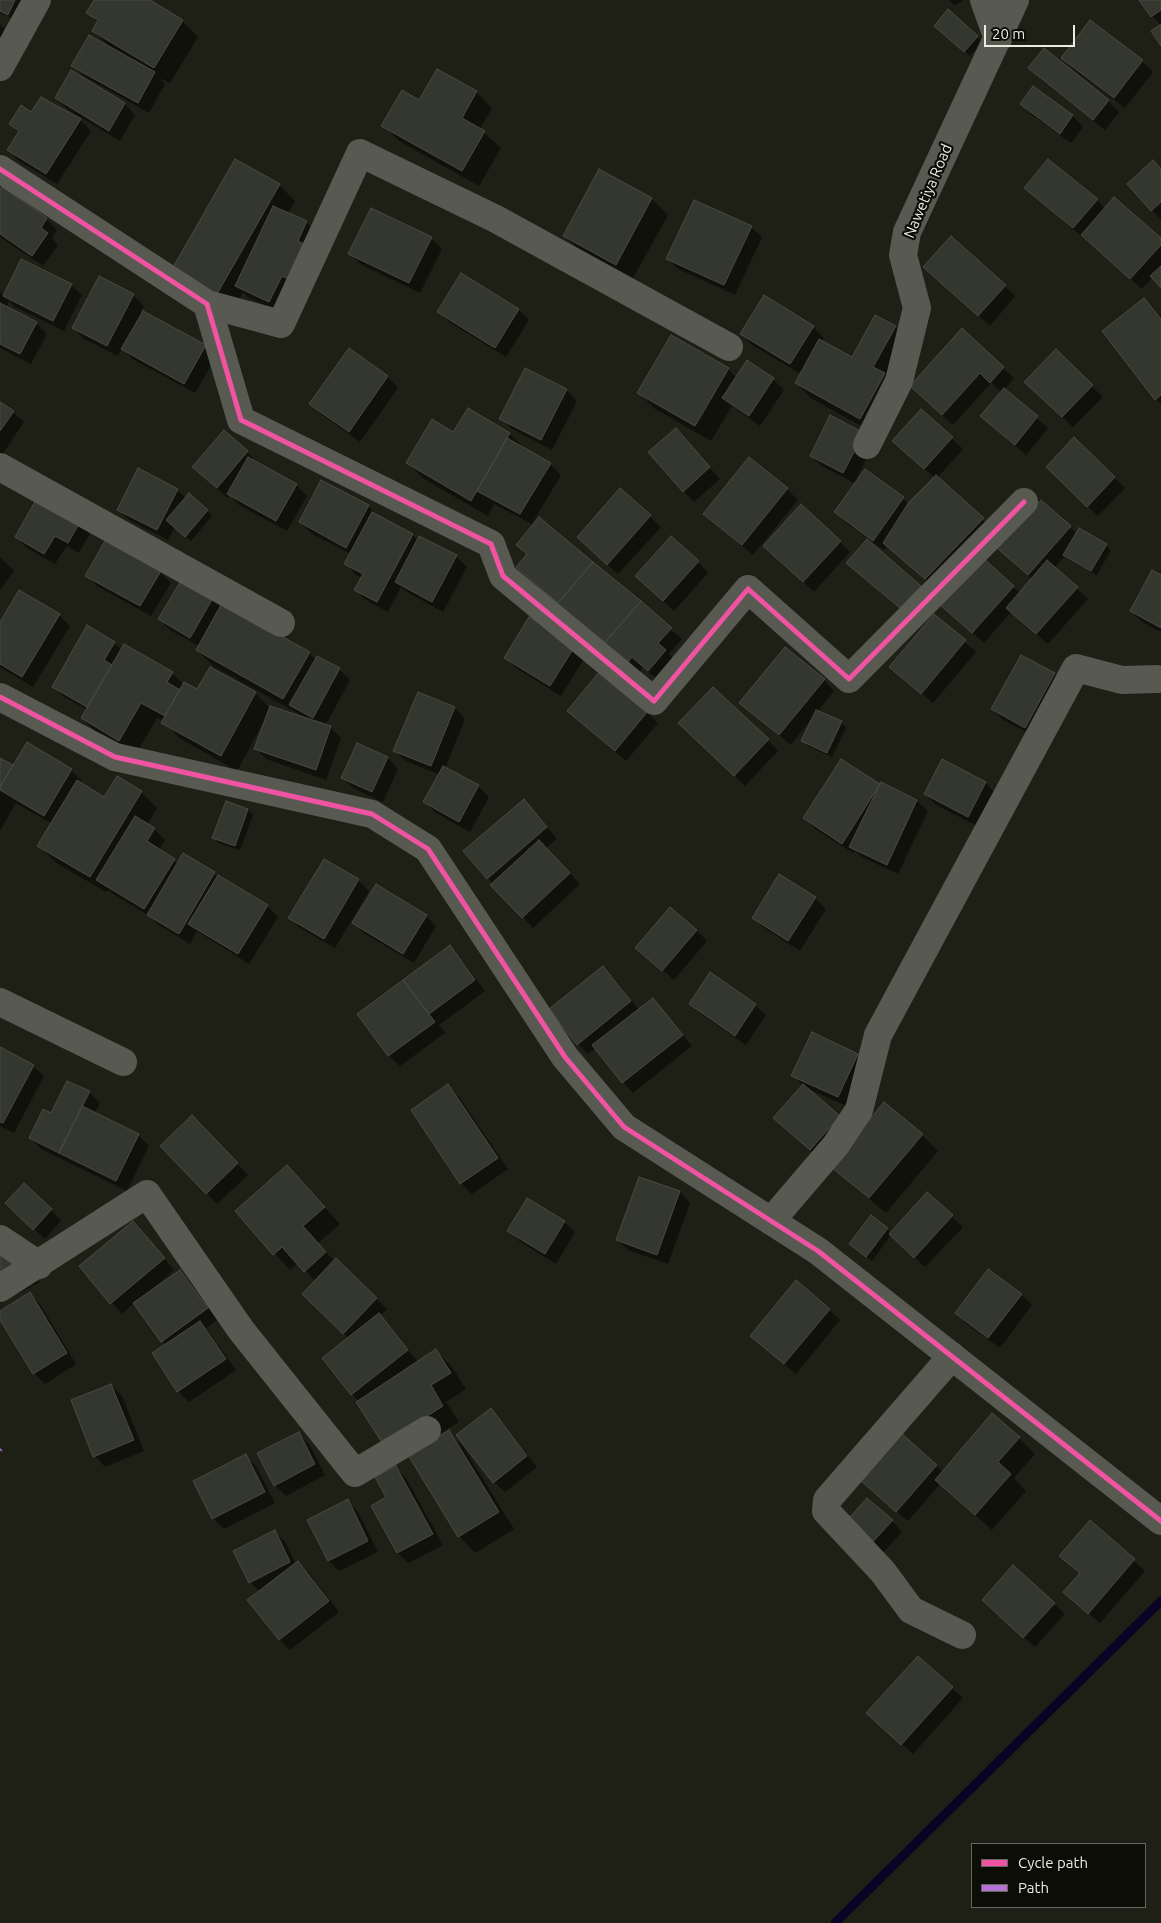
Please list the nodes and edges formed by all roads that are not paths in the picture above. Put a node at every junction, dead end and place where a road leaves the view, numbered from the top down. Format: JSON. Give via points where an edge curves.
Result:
{"nodes":[{"id":1,"x":37,"y":0,"type":"edge"},
{"id":2,"x":984,"y":0,"type":"edge"},
{"id":3,"x":1015,"y":0,"type":"edge"},
{"id":4,"x":998,"y":39,"type":"junction"},
{"id":5,"x":0,"y":66,"type":"edge"},
{"id":6,"x":0,"y":169,"type":"edge"},
{"id":7,"x":207,"y":304,"type":"junction"},
{"id":8,"x":729,"y":347,"type":"dead end"},
{"id":9,"x":867,"y":445,"type":"dead end"},
{"id":10,"x":0,"y":468,"type":"edge"},
{"id":11,"x":1024,"y":502,"type":"dead end"},
{"id":12,"x":281,"y":623,"type":"dead end"},
{"id":13,"x":1157,"y":679,"type":"dead end"},
{"id":14,"x":0,"y":697,"type":"edge"},
{"id":15,"x":0,"y":1002,"type":"edge"},
{"id":16,"x":124,"y":1062,"type":"dead end"},
{"id":17,"x":771,"y":1221,"type":"junction"},
{"id":18,"x":0,"y":1240,"type":"edge"},
{"id":19,"x":39,"y":1265,"type":"junction"},
{"id":20,"x":0,"y":1288,"type":"edge"},
{"id":21,"x":952,"y":1356,"type":"junction"},
{"id":22,"x":427,"y":1430,"type":"dead end"},
{"id":23,"x":1161,"y":1521,"type":"edge"},
{"id":24,"x":962,"y":1635,"type":"dead end"}],
"edges":[{"from":1,"to":5,"type":"street"},
{"from":2,"to":4,"type":"street"},
{"from":3,"to":4,"type":"street","name":"Nawetiya Road"},
{"from":4,"to":9,"type":"street","name":"Nawetiya Road","via":[[907,232],[903,255],[917,308],[899,380]]},
{"from":6,"to":7,"type":"street"},
{"from":7,"to":8,"type":"street","via":[[281,324],[360,153],[496,219]]},
{"from":7,"to":11,"type":"street","via":[[241,420],[491,544],[503,576],[654,701],[748,589],[850,679]]},
{"from":10,"to":12,"type":"street"},
{"from":13,"to":17,"type":"street","via":[[1122,680],[1076,668],[878,1035],[858,1110],[836,1145]]},
{"from":14,"to":17,"type":"street","via":[[115,757],[372,814],[428,849],[565,1058],[624,1127]]},
{"from":15,"to":16,"type":"street"},
{"from":17,"to":21,"type":"street","via":[[818,1251]]},
{"from":18,"to":19,"type":"street"},
{"from":19,"to":20,"type":"street"},
{"from":19,"to":22,"type":"street","via":[[147,1194],[241,1330],[355,1473]]},
{"from":21,"to":23,"type":"street"},
{"from":21,"to":24,"type":"street","via":[[827,1500],[826,1511],[883,1572],[911,1610]]}]}
